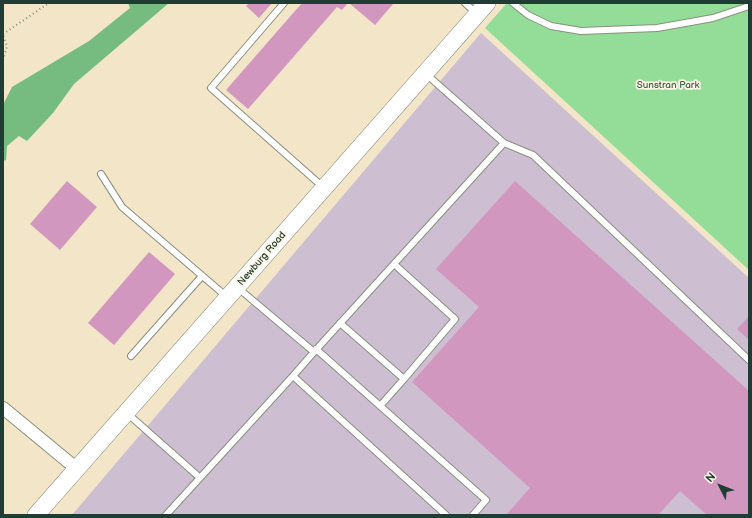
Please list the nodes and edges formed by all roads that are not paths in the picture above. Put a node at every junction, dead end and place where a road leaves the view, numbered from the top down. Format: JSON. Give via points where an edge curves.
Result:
{"nodes":[{"id":1,"x":284,"y":3,"type":"edge"},
{"id":2,"x":513,"y":3,"type":"edge"},
{"id":3,"x":749,"y":6,"type":"edge"},
{"id":4,"x":476,"y":7,"type":"edge"},
{"id":5,"x":426,"y":73,"type":"junction"},
{"id":6,"x":504,"y":143,"type":"junction"},
{"id":7,"x":101,"y":174,"type":"dead end"},
{"id":8,"x":324,"y":188,"type":"junction"},
{"id":9,"x":394,"y":264,"type":"junction"},
{"id":10,"x":202,"y":276,"type":"junction"},
{"id":11,"x":233,"y":292,"type":"junction"},
{"id":12,"x":340,"y":323,"type":"junction"},
{"id":13,"x":315,"y":351,"type":"junction"},
{"id":14,"x":131,"y":356,"type":"dead end"},
{"id":15,"x":749,"y":360,"type":"edge"},
{"id":16,"x":293,"y":376,"type":"junction"},
{"id":17,"x":404,"y":379,"type":"junction"},
{"id":18,"x":380,"y":406,"type":"junction"},
{"id":19,"x":3,"y":408,"type":"edge"},
{"id":20,"x":126,"y":413,"type":"junction"},
{"id":21,"x":77,"y":469,"type":"junction"},
{"id":22,"x":199,"y":477,"type":"junction"},
{"id":23,"x":41,"y":513,"type":"edge"},
{"id":24,"x":166,"y":515,"type":"edge"},
{"id":25,"x":446,"y":515,"type":"edge"},
{"id":26,"x":473,"y":515,"type":"edge"}],
"edges":[{"from":1,"to":8,"type":"lane","via":[[211,88]]},
{"from":2,"to":3,"type":"lane","via":[[528,15],[551,26],[581,31],[657,28],[713,18]]},
{"from":4,"to":5,"type":"main road","name":"Newburg Road"},
{"from":5,"to":6,"type":"lane"},
{"from":5,"to":8,"type":"main road","name":"Newburg Road"},
{"from":6,"to":9,"type":"lane"},
{"from":6,"to":15,"type":"lane","via":[[533,154]]},
{"from":7,"to":10,"type":"lane","via":[[122,207]]},
{"from":8,"to":11,"type":"main road","name":"Newburg Road"},
{"from":9,"to":12,"type":"lane"},
{"from":9,"to":17,"type":"lane","via":[[455,319]]},
{"from":10,"to":11,"type":"lane"},
{"from":10,"to":14,"type":"lane"},
{"from":11,"to":13,"type":"lane"},
{"from":11,"to":20,"type":"main road","name":"Newburg Road"},
{"from":12,"to":13,"type":"lane"},
{"from":12,"to":17,"type":"lane"},
{"from":13,"to":16,"type":"lane"},
{"from":13,"to":18,"type":"lane"},
{"from":16,"to":22,"type":"lane"},
{"from":16,"to":25,"type":"lane"},
{"from":17,"to":18,"type":"lane"},
{"from":18,"to":26,"type":"lane","via":[[486,500]]},
{"from":19,"to":21,"type":"street"},
{"from":20,"to":21,"type":"main road","name":"Newburg Road"},
{"from":20,"to":22,"type":"lane"},
{"from":21,"to":23,"type":"main road","name":"Newburg Road"},
{"from":22,"to":24,"type":"lane"}]}
